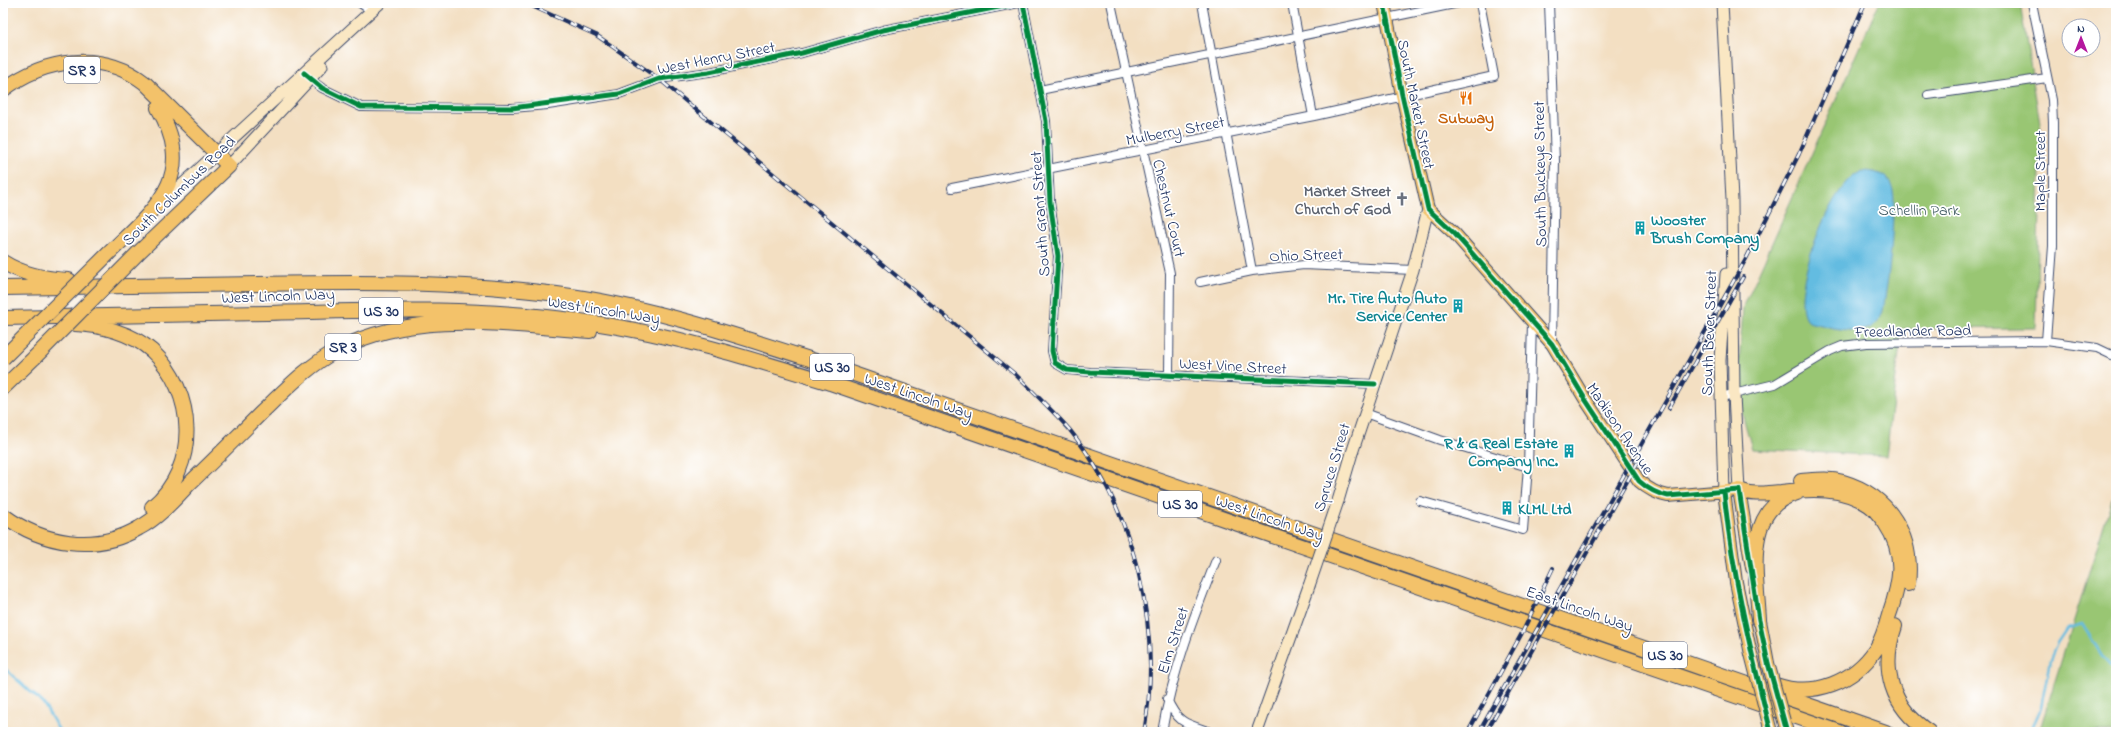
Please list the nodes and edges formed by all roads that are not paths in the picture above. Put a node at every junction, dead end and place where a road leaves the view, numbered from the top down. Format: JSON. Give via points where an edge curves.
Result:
{"nodes":[{"id":1,"x":360,"y":3,"type":"edge"},
{"id":2,"x":1019,"y":3,"type":"edge"},
{"id":3,"x":1023,"y":3,"type":"edge"},
{"id":4,"x":1112,"y":3,"type":"edge"},
{"id":5,"x":1202,"y":3,"type":"edge"},
{"id":6,"x":1292,"y":3,"type":"edge"},
{"id":7,"x":1384,"y":3,"type":"edge"},
{"id":8,"x":1459,"y":3,"type":"edge"},
{"id":9,"x":1480,"y":3,"type":"edge"},
{"id":10,"x":1549,"y":3,"type":"edge"},
{"id":11,"x":1722,"y":3,"type":"edge"},
{"id":12,"x":2032,"y":3,"type":"edge"},
{"id":13,"x":376,"y":7,"type":"edge"},
{"id":14,"x":1387,"y":19,"type":"junction"},
{"id":15,"x":1300,"y":35,"type":"junction"},
{"id":16,"x":1212,"y":54,"type":"junction"},
{"id":17,"x":1126,"y":72,"type":"junction"},
{"id":18,"x":307,"y":76,"type":"junction"},
{"id":19,"x":2047,"y":78,"type":"junction"},
{"id":20,"x":3,"y":90,"type":"edge"},
{"id":21,"x":1040,"y":90,"type":"junction"},
{"id":22,"x":1402,"y":95,"type":"junction"},
{"id":23,"x":1928,"y":95,"type":"dead end"},
{"id":24,"x":3,"y":102,"type":"edge"},
{"id":25,"x":158,"y":108,"type":"junction"},
{"id":26,"x":1313,"y":116,"type":"junction"},
{"id":27,"x":1226,"y":134,"type":"junction"},
{"id":28,"x":1143,"y":151,"type":"junction"},
{"id":29,"x":213,"y":156,"type":"junction"},
{"id":30,"x":1048,"y":168,"type":"junction"},
{"id":31,"x":226,"y":169,"type":"junction"},
{"id":32,"x":952,"y":188,"type":"dead end"},
{"id":33,"x":1732,"y":200,"type":"junction"},
{"id":34,"x":1428,"y":209,"type":"junction"},
{"id":35,"x":153,"y":212,"type":"junction"},
{"id":36,"x":3,"y":262,"type":"edge"},
{"id":37,"x":1413,"y":270,"type":"junction"},
{"id":38,"x":1252,"y":271,"type":"junction"},
{"id":39,"x":1200,"y":282,"type":"dead end"},
{"id":40,"x":316,"y":283,"type":"junction"},
{"id":41,"x":3,"y":288,"type":"edge"},
{"id":42,"x":3,"y":318,"type":"edge"},
{"id":43,"x":1532,"y":323,"type":"junction"},
{"id":44,"x":3,"y":324,"type":"edge"},
{"id":45,"x":2046,"y":341,"type":"junction"},
{"id":46,"x":1552,"y":344,"type":"junction"},
{"id":47,"x":2116,"y":357,"type":"edge"},
{"id":48,"x":3,"y":358,"type":"edge"},
{"id":49,"x":755,"y":360,"type":"junction"},
{"id":50,"x":1090,"y":372,"type":"joint"},
{"id":51,"x":1169,"y":374,"type":"junction"},
{"id":52,"x":1375,"y":384,"type":"junction"},
{"id":53,"x":3,"y":388,"type":"edge"},
{"id":54,"x":1734,"y":395,"type":"junction"},
{"id":55,"x":1721,"y":397,"type":"junction"},
{"id":56,"x":1365,"y":413,"type":"junction"},
{"id":57,"x":1528,"y":467,"type":"junction"},
{"id":58,"x":1822,"y":489,"type":"junction"},
{"id":59,"x":1739,"y":490,"type":"junction"},
{"id":60,"x":1724,"y":492,"type":"junction"},
{"id":61,"x":1420,"y":501,"type":"dead end"},
{"id":62,"x":3,"y":504,"type":"edge"},
{"id":63,"x":3,"y":515,"type":"edge"},
{"id":64,"x":1216,"y":560,"type":"dead end"},
{"id":65,"x":1444,"y":578,"type":"junction"},
{"id":66,"x":1759,"y":620,"type":"junction"},
{"id":67,"x":1604,"y":650,"type":"joint"},
{"id":68,"x":1168,"y":699,"type":"junction"},
{"id":69,"x":1814,"y":723,"type":"junction"},
{"id":70,"x":1162,"y":732,"type":"edge"},
{"id":71,"x":1211,"y":732,"type":"edge"},
{"id":72,"x":1257,"y":732,"type":"edge"},
{"id":73,"x":1771,"y":732,"type":"edge"},
{"id":74,"x":1787,"y":732,"type":"edge"},
{"id":75,"x":1829,"y":732,"type":"edge"},
{"id":76,"x":1840,"y":732,"type":"edge"},
{"id":77,"x":1886,"y":732,"type":"edge"},
{"id":78,"x":1929,"y":732,"type":"edge"}],
"edges":[{"from":1,"to":13,"type":"street"},
{"from":2,"to":18,"type":"street","name":"West Henry Street","via":[[883,30],[795,54],[709,72],[659,79],[619,94],[548,105],[512,108],[361,107],[322,88]]},
{"from":3,"to":21,"type":"street","name":"South Grant Street"},
{"from":4,"to":17,"type":"street","name":"Chestnut Court"},
{"from":5,"to":16,"type":"street"},
{"from":6,"to":15,"type":"street"},
{"from":7,"to":14,"type":"main road","name":"South Market Street"},
{"from":8,"to":14,"type":"street"},
{"from":9,"to":22,"type":"street","name":"Mulberry Street","via":[[1494,76]]},
{"from":10,"to":46,"type":"street","name":"South Buckeye Street","via":[[1555,161]]},
{"from":11,"to":33,"type":"main road","name":"South Bever Street"},
{"from":12,"to":19,"type":"street","name":"Maple Street"},
{"from":13,"to":18,"type":"main road","name":"South Columbus Road"},
{"from":14,"to":15,"type":"street"},
{"from":14,"to":22,"type":"main road","name":"South Market Street"},
{"from":15,"to":16,"type":"street"},
{"from":15,"to":26,"type":"street"},
{"from":16,"to":17,"type":"street"},
{"from":16,"to":27,"type":"street"},
{"from":17,"to":21,"type":"street"},
{"from":17,"to":28,"type":"street","name":"Chestnut Court"},
{"from":18,"to":29,"type":"main road","name":"South Columbus Road"},
{"from":18,"to":31,"type":"main road","name":"South Columbus Road"},
{"from":19,"to":23,"type":"street"},
{"from":19,"to":45,"type":"street","name":"Maple Street","via":[[2052,100],[2053,123],[2053,246]]},
{"from":20,"to":29,"type":"highway","via":[[39,69],[58,64],[80,61],[110,65],[145,83]]},
{"from":21,"to":30,"type":"street","name":"South Grant Street","via":[[1046,122]]},
{"from":22,"to":26,"type":"street","name":"Mulberry Street"},
{"from":22,"to":34,"type":"main road","name":"South Market Street"},
{"from":24,"to":25,"type":"highway","number":"SR 3","via":[[15,92],[40,79],[71,70],[89,70],[125,80]]},
{"from":25,"to":29,"type":"highway"},
{"from":25,"to":35,"type":"highway","number":"SR 3","via":[[171,133],[173,165],[167,191]]},
{"from":26,"to":27,"type":"street","name":"Mulberry Street"},
{"from":27,"to":28,"type":"street","name":"Mulberry Street"},
{"from":27,"to":38,"type":"street"},
{"from":28,"to":30,"type":"street","name":"Mulberry Street"},
{"from":28,"to":51,"type":"street","name":"Chestnut Court","via":[[1170,273]]},
{"from":29,"to":31,"type":"highway"},
{"from":29,"to":35,"type":"main road","name":"South Columbus Road"},
{"from":30,"to":32,"type":"street","name":"Mulberry Street"},
{"from":30,"to":50,"type":"street","name":"South Grant Street","via":[[1058,256],[1052,351],[1055,363],[1067,370]]},
{"from":31,"to":53,"type":"highway","name":"South Columbus Road","bridge":true},
{"from":33,"to":54,"type":"main road","name":"South Bever Street"},
{"from":33,"to":55,"type":"main road","name":"South Bever Street","via":[[1720,360]]},
{"from":34,"to":37,"type":"main road","name":"Spruce Street"},
{"from":34,"to":43,"type":"main road","name":"Madison Avenue","via":[[1455,234]]},
{"from":35,"to":48,"type":"highway","name":"South Columbus Road","number":"SR 3","bridge":true},
{"from":36,"to":40,"type":"highway","via":[[25,272],[65,280],[278,277]]},
{"from":37,"to":38,"type":"street","name":"Ohio Street","via":[[1304,265]]},
{"from":37,"to":52,"type":"main road","name":"Spruce Street"},
{"from":38,"to":39,"type":"street","name":"Ohio Street"},
{"from":40,"to":41,"type":"highway","name":"West Lincoln Way","number":"US 30"},
{"from":40,"to":65,"type":"highway","name":"West Lincoln Way","number":"US 30","via":[[452,285],[517,290],[596,301],[691,322],[818,362]]},
{"from":42,"to":49,"type":"highway","name":"West Lincoln Way","number":"US 30","via":[[339,311],[473,312],[554,318],[617,327],[682,340]]},
{"from":43,"to":46,"type":"main road","name":"Madison Avenue"},
{"from":43,"to":57,"type":"street"},
{"from":44,"to":62,"type":"highway","via":[[82,325],[122,334],[138,341],[151,350],[172,376],[180,390],[187,421],[185,450],[173,483],[155,505],[129,524],[104,532],[70,534],[40,527]]},
{"from":45,"to":47,"type":"street","name":"Freedlander Road","via":[[2097,348]]},
{"from":45,"to":54,"type":"street","name":"Freedlander Road","via":[[1866,343],[1842,346],[1820,356],[1775,384]]},
{"from":46,"to":60,"type":"main road","name":"Madison Avenue","via":[[1639,481],[1660,495]]},
{"from":49,"to":63,"type":"highway","number":"SR 3","via":[[597,332],[490,324],[440,324],[397,328],[338,349],[305,372],[165,508],[133,531],[96,542],[67,542],[38,535]]},
{"from":49,"to":67,"type":"highway","name":"West Lincoln Way","number":"US 30","via":[[830,383]]},
{"from":50,"to":51,"type":"street","name":"West Vine Street"},
{"from":51,"to":52,"type":"street","name":"West Vine Street"},
{"from":52,"to":56,"type":"main road","name":"Spruce Street"},
{"from":54,"to":55,"type":"street","name":"Freedlander Road"},
{"from":54,"to":59,"type":"main road","name":"South Bever Street"},
{"from":55,"to":60,"type":"main road","name":"South Bever Street"},
{"from":56,"to":57,"type":"street","via":[[1440,440]]},
{"from":56,"to":72,"type":"main road","name":"Spruce Street","bridge":true,"via":[[1338,501]]},
{"from":57,"to":61,"type":"street","via":[[1523,530]]},
{"from":58,"to":59,"type":"highway","via":[[1751,495]]},
{"from":58,"to":65,"type":"highway","via":[[1856,497],[1879,514],[1895,542],[1900,573],[1895,600],[1877,648],[1857,671],[1826,687],[1799,690],[1786,688],[1530,601]]},
{"from":58,"to":66,"type":"highway","via":[[1795,493],[1782,500],[1767,513],[1761,523],[1756,551]]},
{"from":59,"to":60,"type":"main road","name":"Madison Avenue"},
{"from":59,"to":66,"type":"main road"},
{"from":59,"to":78,"type":"highway","via":[[1751,486],[1830,480],[1860,489],[1888,510],[1906,541],[1909,574],[1904,599],[1889,644],[1888,670],[1891,684],[1904,709],[1913,721]]},
{"from":60,"to":73,"type":"main road","bridge":true,"via":[[1736,582]]},
{"from":64,"to":68,"type":"street","name":"Elm Street"},
{"from":65,"to":77,"type":"highway","name":"East Lincoln Way","number":"US 30"},
{"from":66,"to":74,"type":"main road","bridge":true},
{"from":67,"to":69,"type":"highway","name":"East Lincoln Way","number":"US 30"},
{"from":68,"to":70,"type":"street","name":"Elm Street"},
{"from":68,"to":71,"type":"street","via":[[1174,713],[1185,723]]},
{"from":69,"to":75,"type":"highway"},
{"from":69,"to":76,"type":"highway","name":"East Lincoln Way","number":"US 30"}]}
